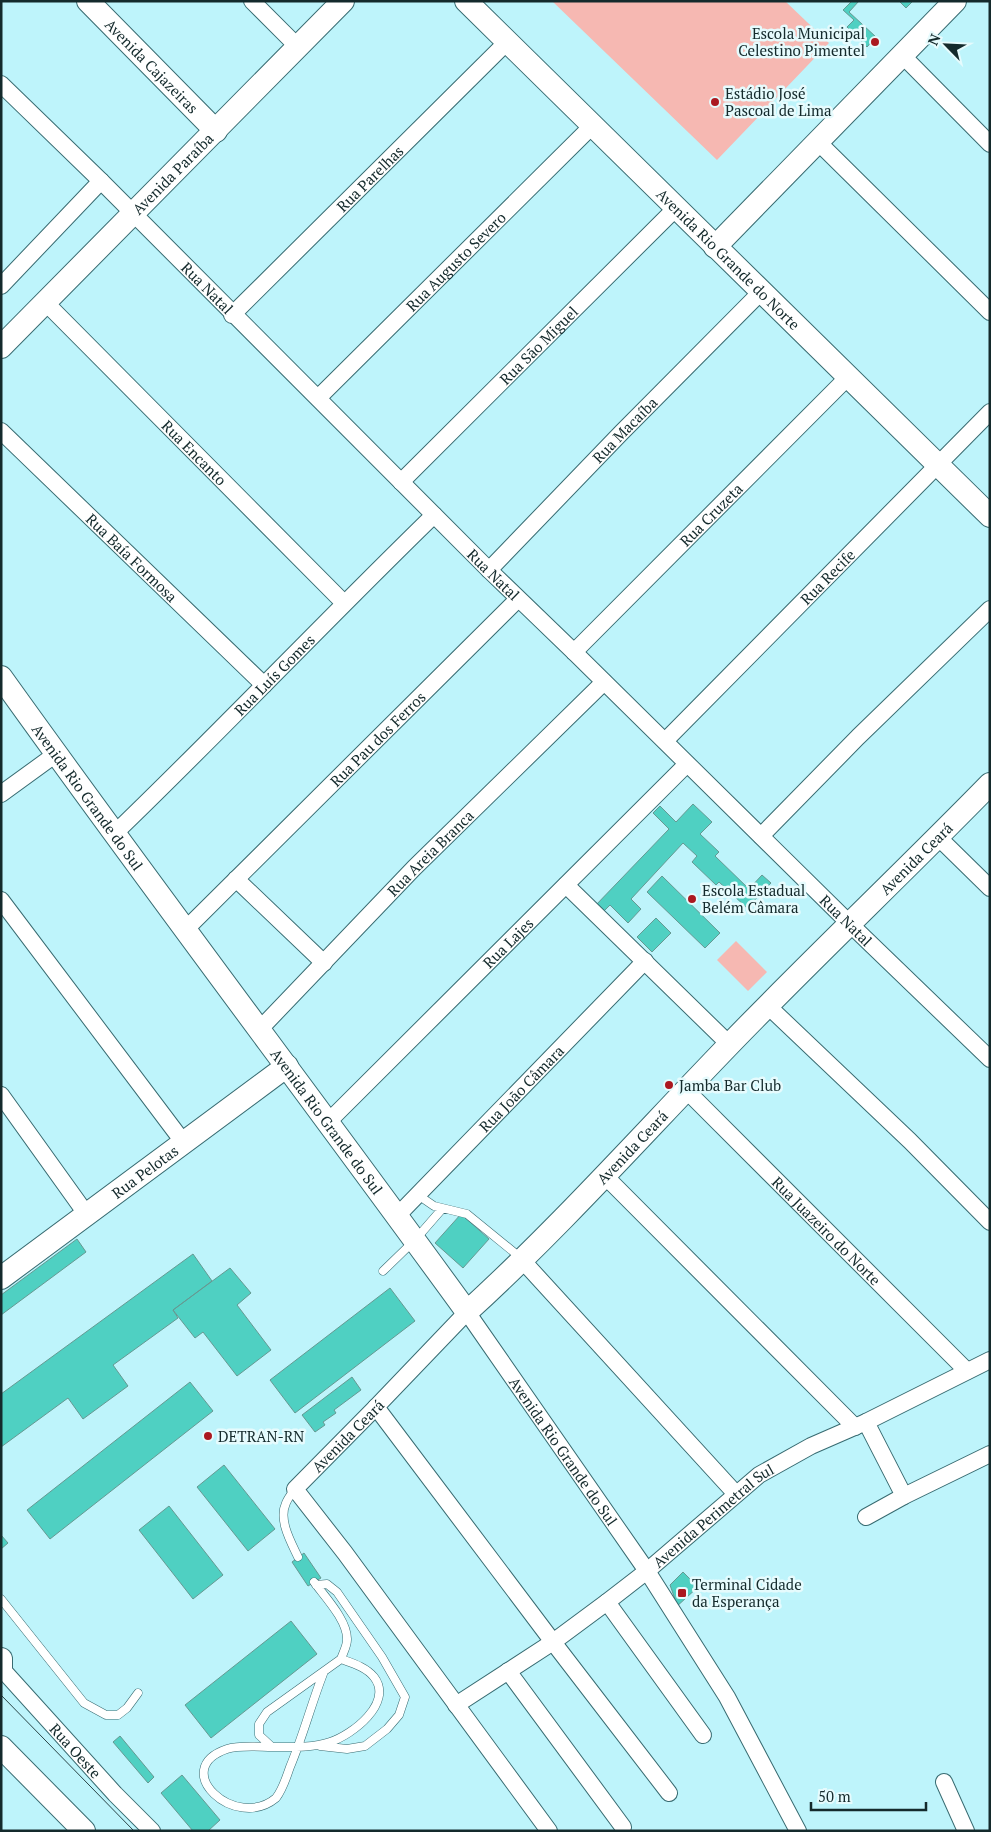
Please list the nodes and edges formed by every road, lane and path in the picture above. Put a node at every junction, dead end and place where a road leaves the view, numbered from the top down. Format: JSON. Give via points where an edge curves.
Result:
{"nodes":[{"id":1,"x":88,"y":1,"type":"edge"},
{"id":2,"x":252,"y":1,"type":"edge"},
{"id":3,"x":343,"y":1,"type":"edge"},
{"id":4,"x":466,"y":1,"type":"edge"},
{"id":5,"x":955,"y":1,"type":"edge"},
{"id":6,"x":507,"y":42,"type":"junction"},
{"id":7,"x":297,"y":46,"type":"junction"},
{"id":8,"x":902,"y":55,"type":"junction"},
{"id":9,"x":1,"y":84,"type":"edge"},
{"id":10,"x":592,"y":126,"type":"junction"},
{"id":11,"x":216,"y":131,"type":"junction"},
{"id":12,"x":817,"y":141,"type":"junction"},
{"id":13,"x":990,"y":144,"type":"edge"},
{"id":14,"x":101,"y":181,"type":"junction"},
{"id":15,"x":676,"y":208,"type":"junction"},
{"id":16,"x":133,"y":214,"type":"junction"},
{"id":17,"x":715,"y":247,"type":"junction"},
{"id":18,"x":1,"y":286,"type":"edge"},
{"id":19,"x":762,"y":292,"type":"junction"},
{"id":20,"x":45,"y":302,"type":"junction"},
{"id":21,"x":990,"y":312,"type":"edge"},
{"id":22,"x":232,"y":315,"type":"junction"},
{"id":23,"x":1,"y":347,"type":"edge"},
{"id":24,"x":848,"y":377,"type":"junction"},
{"id":25,"x":318,"y":398,"type":"junction"},
{"id":26,"x":990,"y":412,"type":"edge"},
{"id":27,"x":1,"y":431,"type":"edge"},
{"id":28,"x":938,"y":466,"type":"junction"},
{"id":29,"x":401,"y":482,"type":"junction"},
{"id":30,"x":434,"y":515,"type":"junction"},
{"id":31,"x":990,"y":516,"type":"edge"},
{"id":32,"x":488,"y":570,"type":"junction"},
{"id":33,"x":518,"y":599,"type":"junction"},
{"id":34,"x":344,"y":603,"type":"junction"},
{"id":35,"x":990,"y":610,"type":"edge"},
{"id":36,"x":574,"y":652,"type":"junction"},
{"id":37,"x":1,"y":678,"type":"edge"},
{"id":38,"x":604,"y":682,"type":"junction"},
{"id":39,"x":264,"y":685,"type":"junction"},
{"id":40,"x":665,"y":742,"type":"junction"},
{"id":41,"x":56,"y":754,"type":"junction"},
{"id":42,"x":688,"y":764,"type":"junction"},
{"id":43,"x":990,"y":784,"type":"edge"},
{"id":44,"x":1,"y":794,"type":"edge"},
{"id":45,"x":114,"y":834,"type":"junction"},
{"id":46,"x":761,"y":836,"type":"junction"},
{"id":47,"x":938,"y":837,"type":"junction"},
{"id":48,"x":236,"y":879,"type":"junction"},
{"id":49,"x":566,"y":885,"type":"junction"},
{"id":50,"x":990,"y":888,"type":"edge"},
{"id":51,"x":1,"y":900,"type":"edge"},
{"id":52,"x":850,"y":924,"type":"junction"},
{"id":53,"x":186,"y":929,"type":"junction"},
{"id":54,"x":645,"y":961,"type":"junction"},
{"id":55,"x":324,"y":963,"type":"junction"},
{"id":56,"x":768,"y":1006,"type":"junction"},
{"id":57,"x":260,"y":1029,"type":"junction"},
{"id":58,"x":730,"y":1044,"type":"junction"},
{"id":59,"x":990,"y":1059,"type":"edge"},
{"id":60,"x":288,"y":1066,"type":"junction"},
{"id":61,"x":686,"y":1090,"type":"junction"},
{"id":62,"x":1,"y":1095,"type":"edge"},
{"id":63,"x":328,"y":1122,"type":"junction"},
{"id":64,"x":184,"y":1143,"type":"junction"},
{"id":65,"x":605,"y":1176,"type":"junction"},
{"id":66,"x":418,"y":1195,"type":"junction"},
{"id":67,"x":442,"y":1208,"type":"junction"},
{"id":68,"x":88,"y":1215,"type":"junction"},
{"id":69,"x":397,"y":1216,"type":"junction"},
{"id":70,"x":990,"y":1222,"type":"edge"},
{"id":71,"x":415,"y":1240,"type":"junction"},
{"id":72,"x":522,"y":1260,"type":"junction"},
{"id":73,"x":383,"y":1271,"type":"dead end"},
{"id":74,"x":1,"y":1278,"type":"edge"},
{"id":75,"x":467,"y":1312,"type":"junction"},
{"id":76,"x":990,"y":1360,"type":"edge"},
{"id":77,"x":967,"y":1371,"type":"junction"},
{"id":78,"x":376,"y":1407,"type":"junction"},
{"id":79,"x":860,"y":1424,"type":"junction"},
{"id":80,"x":990,"y":1454,"type":"edge"},
{"id":81,"x":295,"y":1489,"type":"junction"},
{"id":82,"x":736,"y":1494,"type":"junction"},
{"id":83,"x":904,"y":1496,"type":"junction"},
{"id":84,"x":866,"y":1517,"type":"dead end"},
{"id":85,"x":298,"y":1558,"type":"dead end"},
{"id":86,"x":647,"y":1571,"type":"junction"},
{"id":87,"x":1,"y":1599,"type":"edge"},
{"id":88,"x":607,"y":1602,"type":"junction"},
{"id":89,"x":553,"y":1642,"type":"junction"},
{"id":90,"x":340,"y":1658,"type":"junction"},
{"id":91,"x":1,"y":1659,"type":"edge"},
{"id":92,"x":1,"y":1670,"type":"edge"},
{"id":93,"x":508,"y":1671,"type":"junction"},
{"id":94,"x":323,"y":1672,"type":"junction"},
{"id":95,"x":138,"y":1693,"type":"dead end"},
{"id":96,"x":456,"y":1704,"type":"junction"},
{"id":97,"x":703,"y":1735,"type":"dead end"},
{"id":98,"x":299,"y":1746,"type":"junction"},
{"id":99,"x":316,"y":1746,"type":"junction"},
{"id":100,"x":1,"y":1747,"type":"edge"},
{"id":101,"x":272,"y":1747,"type":"junction"},
{"id":102,"x":944,"y":1782,"type":"dead end"},
{"id":103,"x":669,"y":1793,"type":"dead end"},
{"id":104,"x":623,"y":1827,"type":"dead end"},
{"id":105,"x":84,"y":1831,"type":"edge"},
{"id":106,"x":152,"y":1831,"type":"edge"},
{"id":107,"x":549,"y":1831,"type":"edge"},
{"id":108,"x":798,"y":1831,"type":"edge"},
{"id":109,"x":966,"y":1831,"type":"edge"}],
"edges":[{"from":1,"to":11,"type":"street","name":"Avenida Cajazeiras"},
{"from":2,"to":7,"type":"street"},
{"from":3,"to":7,"type":"street","name":"Avenida Paraíba"},
{"from":4,"to":6,"type":"street","name":"Avenida Rio Grande do Norte"},
{"from":5,"to":8,"type":"street"},
{"from":6,"to":10,"type":"street","name":"Avenida Rio Grande do Norte"},
{"from":6,"to":22,"type":"street","name":"Rua Parelhas"},
{"from":7,"to":11,"type":"street","name":"Avenida Paraíba"},
{"from":8,"to":12,"type":"street"},
{"from":8,"to":13,"type":"street"},
{"from":9,"to":14,"type":"street","name":"Rua Natal"},
{"from":10,"to":15,"type":"street","name":"Avenida Rio Grande do Norte"},
{"from":10,"to":25,"type":"street","name":"Rua Augusto Severo"},
{"from":11,"to":16,"type":"street","name":"Avenida Paraíba"},
{"from":12,"to":17,"type":"street"},
{"from":12,"to":21,"type":"street"},
{"from":14,"to":16,"type":"street","name":"Rua Natal"},
{"from":14,"to":18,"type":"street"},
{"from":15,"to":17,"type":"street","name":"Avenida Rio Grande do Norte"},
{"from":15,"to":29,"type":"street","name":"Rua São Miguel"},
{"from":16,"to":20,"type":"street","name":"Avenida Paraíba"},
{"from":16,"to":22,"type":"street","name":"Rua Natal"},
{"from":17,"to":19,"type":"street","name":"Avenida Rio Grande do Norte"},
{"from":19,"to":24,"type":"street","name":"Avenida Rio Grande do Norte"},
{"from":19,"to":32,"type":"street","name":"Rua Macaíba"},
{"from":20,"to":23,"type":"street","name":"Avenida Paraíba"},
{"from":20,"to":34,"type":"street","name":"Rua Encanto"},
{"from":22,"to":25,"type":"street","name":"Rua Natal"},
{"from":24,"to":28,"type":"street","name":"Avenida Rio Grande do Norte"},
{"from":24,"to":36,"type":"street","name":"Rua Cruzeta"},
{"from":25,"to":29,"type":"street","name":"Rua Natal"},
{"from":26,"to":28,"type":"street","name":"Rua Recife"},
{"from":27,"to":39,"type":"street","name":"Rua Baía Formosa"},
{"from":28,"to":31,"type":"street","name":"Avenida Rio Grande do Norte"},
{"from":28,"to":40,"type":"street","name":"Rua Recife"},
{"from":29,"to":30,"type":"street","name":"Rua Natal"},
{"from":30,"to":32,"type":"street","name":"Rua Natal"},
{"from":30,"to":34,"type":"street","name":"Rua Luís Gomes"},
{"from":32,"to":33,"type":"street","name":"Rua Natal"},
{"from":33,"to":36,"type":"street","name":"Rua Natal"},
{"from":33,"to":48,"type":"street","name":"Rua Pau dos Ferros"},
{"from":34,"to":39,"type":"street","name":"Rua Luís Gomes"},
{"from":35,"to":46,"type":"street"},
{"from":36,"to":38,"type":"street","name":"Rua Natal"},
{"from":37,"to":41,"type":"street","name":"Avenida Rio Grande do Sul"},
{"from":38,"to":40,"type":"street","name":"Rua Natal"},
{"from":38,"to":55,"type":"street","name":"Rua Areia Branca","via":[[414,868]]},
{"from":39,"to":45,"type":"street","name":"Rua Luís Gomes"},
{"from":40,"to":42,"type":"street","name":"Rua Natal"},
{"from":41,"to":44,"type":"street"},
{"from":41,"to":45,"type":"street","name":"Avenida Rio Grande do Sul"},
{"from":42,"to":46,"type":"street","name":"Rua Natal"},
{"from":42,"to":49,"type":"street","name":"Rua Lajes"},
{"from":43,"to":47,"type":"street","name":"Avenida Ceará"},
{"from":45,"to":53,"type":"street","name":"Avenida Rio Grande do Sul"},
{"from":46,"to":52,"type":"street","name":"Rua Natal"},
{"from":47,"to":50,"type":"street"},
{"from":47,"to":52,"type":"street","name":"Avenida Ceará"},
{"from":48,"to":53,"type":"street","name":"Rua Pau dos Ferros"},
{"from":48,"to":55,"type":"street"},
{"from":49,"to":54,"type":"street"},
{"from":49,"to":63,"type":"street","name":"Rua Lajes"},
{"from":51,"to":64,"type":"street"},
{"from":52,"to":56,"type":"street","name":"Avenida Ceará"},
{"from":52,"to":59,"type":"street","name":"Rua Natal"},
{"from":53,"to":57,"type":"street","name":"Avenida Rio Grande do Sul"},
{"from":54,"to":58,"type":"street"},
{"from":54,"to":66,"type":"street","name":"Rua João Câmara"},
{"from":55,"to":57,"type":"street","name":"Rua Areia Branca"},
{"from":56,"to":58,"type":"street","name":"Avenida Ceará"},
{"from":56,"to":70,"type":"street"},
{"from":57,"to":60,"type":"street","name":"Avenida Rio Grande do Sul"},
{"from":58,"to":61,"type":"street","name":"Avenida Ceará"},
{"from":60,"to":63,"type":"street","name":"Avenida Rio Grande do Sul"},
{"from":60,"to":64,"type":"street","name":"Rua Pelotas"},
{"from":61,"to":65,"type":"street","name":"Avenida Ceará"},
{"from":61,"to":77,"type":"street","name":"Rua Juazeiro do Norte"},
{"from":62,"to":68,"type":"street"},
{"from":63,"to":69,"type":"street","name":"Avenida Rio Grande do Sul"},
{"from":64,"to":68,"type":"street","name":"Rua Pelotas"},
{"from":65,"to":72,"type":"street","name":"Avenida Ceará"},
{"from":65,"to":79,"type":"street","via":[[776,1346]]},
{"from":66,"to":67,"type":"lane"},
{"from":66,"to":69,"type":"street","name":"Rua João Câmara"},
{"from":67,"to":71,"type":"lane"},
{"from":67,"to":72,"type":"lane","via":[[467,1214]]},
{"from":68,"to":74,"type":"street","name":"Rua Pelotas"},
{"from":69,"to":71,"type":"street","name":"Avenida Rio Grande do Sul"},
{"from":71,"to":73,"type":"lane"},
{"from":71,"to":75,"type":"street","name":"Avenida Rio Grande do Sul"},
{"from":72,"to":75,"type":"street","name":"Avenida Ceará"},
{"from":72,"to":82,"type":"street"},
{"from":75,"to":78,"type":"street","name":"Avenida Ceará"},
{"from":75,"to":86,"type":"street","name":"Avenida Rio Grande do Sul"},
{"from":76,"to":77,"type":"street","name":"Avenida Perimetral Sul"},
{"from":77,"to":79,"type":"street","name":"Avenida Perimetral Sul"},
{"from":78,"to":81,"type":"street","name":"Avenida Ceará"},
{"from":78,"to":89,"type":"street"},
{"from":79,"to":82,"type":"street","name":"Avenida Perimetral Sul","via":[[785,1460]]},
{"from":79,"to":83,"type":"street"},
{"from":80,"to":83,"type":"street"},
{"from":81,"to":85,"type":"lane","via":[[286,1502],[284,1517]]},
{"from":81,"to":96,"type":"street"},
{"from":82,"to":86,"type":"street","name":"Avenida Perimetral Sul"},
{"from":83,"to":84,"type":"street"},
{"from":86,"to":88,"type":"street","name":"Avenida Perimetral Sul"},
{"from":86,"to":108,"type":"street","name":"Avenida Rio Grande do Sul","via":[[728,1696]]},
{"from":87,"to":95,"type":"lane","via":[[84,1703],[106,1715],[118,1715]]},
{"from":88,"to":89,"type":"street","name":"Avenida Perimetral Sul"},
{"from":88,"to":97,"type":"street"},
{"from":89,"to":93,"type":"street","name":"Avenida Perimetral Sul"},
{"from":89,"to":103,"type":"street"},
{"from":90,"to":94,"type":"lane"},
{"from":90,"to":99,"type":"lane","via":[[374,1678],[378,1686],[377,1702],[364,1721],[350,1732]]},
{"from":90,"to":99,"type":"lane","via":[[347,1639],[345,1625],[315,1583],[327,1584],[337,1592],[405,1697],[399,1715],[387,1730],[365,1746],[347,1749]]},
{"from":91,"to":92,"type":"street","name":"Rua Oeste"},
{"from":92,"to":106,"type":"street","name":"Rua Oeste"},
{"from":93,"to":96,"type":"street","name":"Avenida Perimetral Sul"},
{"from":93,"to":104,"type":"street"},
{"from":94,"to":98,"type":"lane"},
{"from":94,"to":101,"type":"lane","via":[[267,1712],[259,1724],[259,1735]]},
{"from":96,"to":107,"type":"street"},
{"from":98,"to":99,"type":"lane"},
{"from":98,"to":101,"type":"lane"},
{"from":98,"to":101,"type":"lane","via":[[282,1788],[269,1805],[249,1814],[229,1811],[215,1802],[202,1775],[215,1755],[229,1748]]},
{"from":100,"to":105,"type":"street"},
{"from":102,"to":109,"type":"street"}]}
